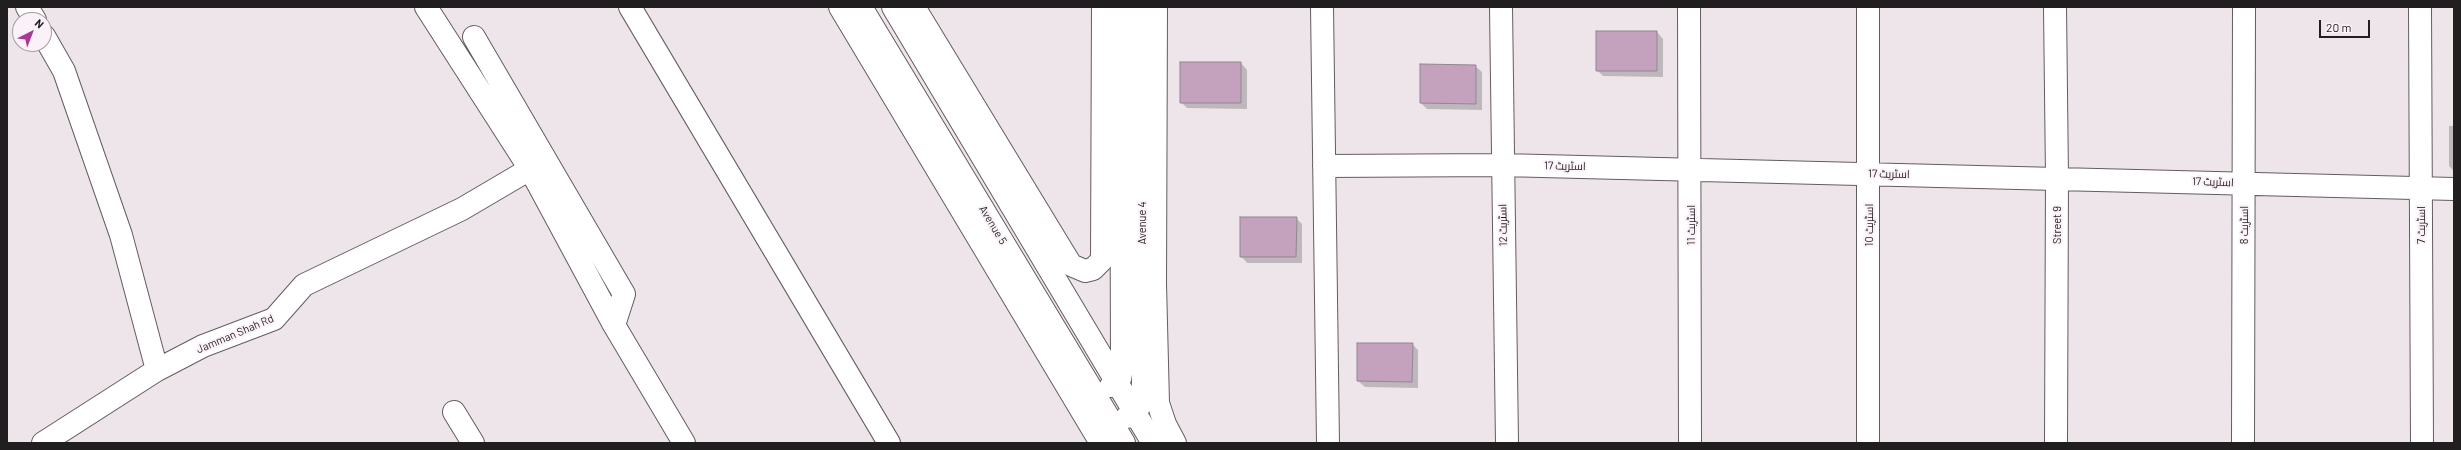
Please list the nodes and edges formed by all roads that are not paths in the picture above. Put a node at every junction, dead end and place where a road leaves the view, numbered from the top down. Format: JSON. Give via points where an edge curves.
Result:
{"nodes":[{"id":1,"x":426,"y":7,"type":"edge"},
{"id":2,"x":630,"y":7,"type":"edge"},
{"id":3,"x":840,"y":7,"type":"edge"},
{"id":4,"x":861,"y":7,"type":"edge"},
{"id":5,"x":893,"y":7,"type":"edge"},
{"id":6,"x":914,"y":7,"type":"edge"},
{"id":7,"x":1103,"y":7,"type":"edge"},
{"id":8,"x":1121,"y":7,"type":"edge"},
{"id":9,"x":1140,"y":7,"type":"edge"},
{"id":10,"x":1156,"y":7,"type":"edge"},
{"id":11,"x":1322,"y":7,"type":"edge"},
{"id":12,"x":1501,"y":7,"type":"edge"},
{"id":13,"x":1689,"y":7,"type":"edge"},
{"id":14,"x":1868,"y":7,"type":"edge"},
{"id":15,"x":2055,"y":7,"type":"edge"},
{"id":16,"x":2244,"y":7,"type":"edge"},
{"id":17,"x":2420,"y":7,"type":"edge"},
{"id":18,"x":474,"y":38,"type":"dead end"},
{"id":19,"x":52,"y":50,"type":"edge"},
{"id":20,"x":1502,"y":165,"type":"junction"},
{"id":21,"x":1324,"y":166,"type":"junction"},
{"id":22,"x":530,"y":169,"type":"junction"},
{"id":23,"x":1691,"y":169,"type":"junction"},
{"id":24,"x":1869,"y":174,"type":"junction"},
{"id":25,"x":2057,"y":178,"type":"junction"},
{"id":26,"x":2245,"y":183,"type":"junction"},
{"id":27,"x":2421,"y":188,"type":"junction"},
{"id":28,"x":2454,"y":189,"type":"edge"},
{"id":29,"x":614,"y":325,"type":"junction"},
{"id":30,"x":157,"y":370,"type":"junction"},
{"id":31,"x":1117,"y":382,"type":"junction"},
{"id":32,"x":1096,"y":395,"type":"junction"},
{"id":33,"x":454,"y":412,"type":"dead end"},
{"id":34,"x":1135,"y":412,"type":"junction"},
{"id":35,"x":1119,"y":435,"type":"edge"},
{"id":36,"x":43,"y":443,"type":"edge"},
{"id":37,"x":473,"y":443,"type":"edge"},
{"id":38,"x":684,"y":443,"type":"edge"},
{"id":39,"x":889,"y":443,"type":"edge"},
{"id":40,"x":1101,"y":443,"type":"edge"},
{"id":41,"x":1153,"y":443,"type":"edge"},
{"id":42,"x":1175,"y":443,"type":"edge"},
{"id":43,"x":1328,"y":443,"type":"edge"},
{"id":44,"x":1507,"y":443,"type":"edge"},
{"id":45,"x":1690,"y":443,"type":"edge"},
{"id":46,"x":1868,"y":443,"type":"edge"},
{"id":47,"x":2056,"y":443,"type":"edge"},
{"id":48,"x":2243,"y":443,"type":"edge"},
{"id":49,"x":2422,"y":443,"type":"edge"}],
"edges":[{"from":1,"to":22,"type":"street"},
{"from":2,"to":39,"type":"street"},
{"from":3,"to":40,"type":"street"},
{"from":4,"to":32,"type":"street","name":"Avenue 5"},
{"from":5,"to":31,"type":"street"},
{"from":6,"to":7,"type":"street","via":[[1071,266],[1085,271],[1093,269],[1102,260]]},
{"from":8,"to":31,"type":"street","name":"Avenue 4","via":[[1122,375]]},
{"from":9,"to":34,"type":"street","name":"Avenue 4","via":[[1143,393],[1142,401]]},
{"from":10,"to":42,"type":"street","via":[[1155,284],[1158,403]]},
{"from":11,"to":21,"type":"street"},
{"from":12,"to":20,"type":"street","name":"اسٹریٹ 12"},
{"from":13,"to":23,"type":"street","name":"اسٹریٹ 11"},
{"from":14,"to":24,"type":"street","name":"اسٹریٹ 10"},
{"from":15,"to":25,"type":"street","name":"Street 9"},
{"from":16,"to":26,"type":"street","name":"اسٹریٹ 8"},
{"from":17,"to":27,"type":"street","name":"اسٹریٹ 7"},
{"from":18,"to":29,"type":"street","via":[[624,294]]},
{"from":19,"to":30,"type":"street","via":[[64,71],[118,227]]},
{"from":20,"to":21,"type":"street","name":"اسٹریٹ 17"},
{"from":20,"to":23,"type":"street","name":"اسٹریٹ 17"},
{"from":20,"to":44,"type":"street","name":"اسٹریٹ 12"},
{"from":21,"to":43,"type":"street"},
{"from":22,"to":29,"type":"street"},
{"from":22,"to":30,"type":"street","name":"Jamman Shah Rd","via":[[462,209],[304,285],[274,319],[203,346]]},
{"from":23,"to":24,"type":"street","name":"اسٹریٹ 17"},
{"from":23,"to":45,"type":"street","name":"اسٹریٹ 11"},
{"from":24,"to":25,"type":"street","name":"اسٹریٹ 17"},
{"from":24,"to":46,"type":"street","name":"اسٹریٹ 10"},
{"from":25,"to":26,"type":"street","name":"اسٹریٹ 17"},
{"from":25,"to":47,"type":"street","name":"Street 9"},
{"from":26,"to":27,"type":"street","name":"اسٹریٹ 17"},
{"from":26,"to":48,"type":"street","name":"اسٹریٹ 8"},
{"from":27,"to":28,"type":"street","name":"اسٹریٹ 17"},
{"from":27,"to":49,"type":"street","name":"اسٹریٹ 7"},
{"from":29,"to":38,"type":"street"},
{"from":30,"to":36,"type":"street","name":"Jamman Shah Rd"},
{"from":31,"to":32,"type":"street"},
{"from":31,"to":34,"type":"street"},
{"from":32,"to":35,"type":"street","name":"Avenue 5"},
{"from":33,"to":37,"type":"street"},
{"from":34,"to":35,"type":"street"},
{"from":34,"to":41,"type":"street"}]}
